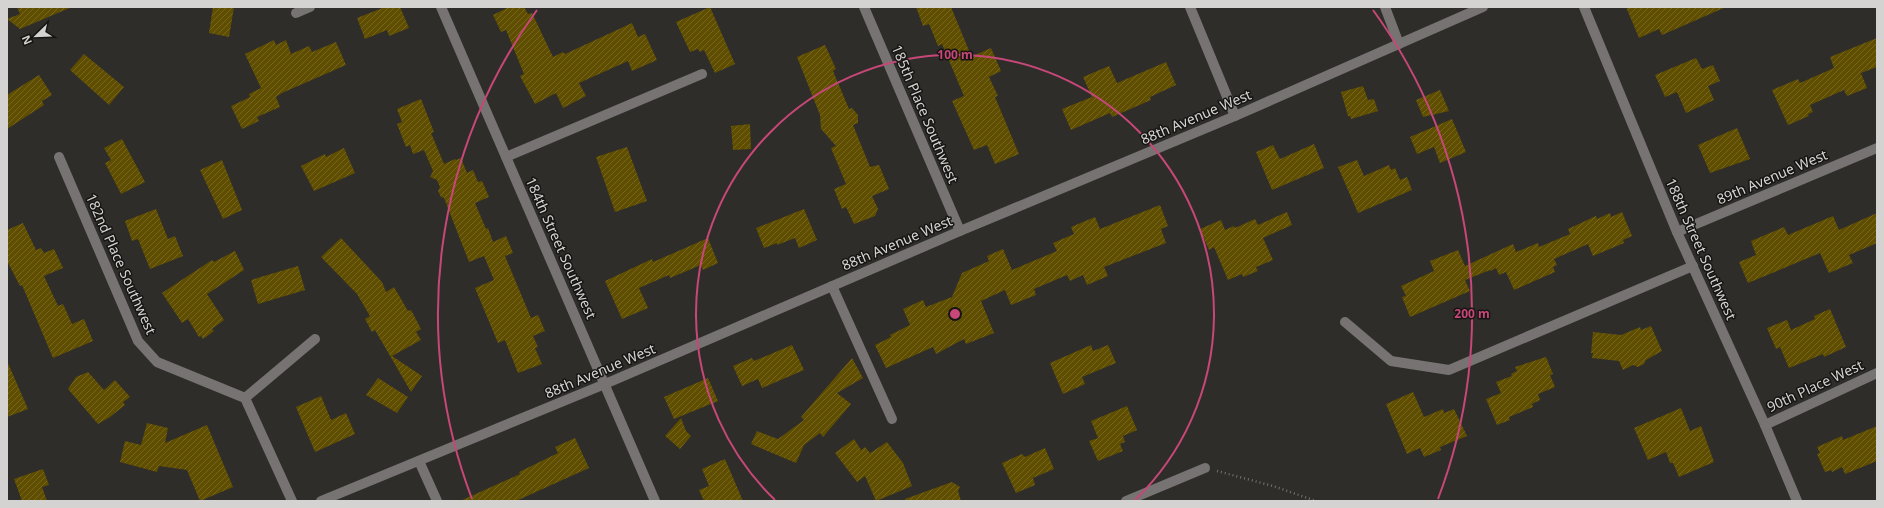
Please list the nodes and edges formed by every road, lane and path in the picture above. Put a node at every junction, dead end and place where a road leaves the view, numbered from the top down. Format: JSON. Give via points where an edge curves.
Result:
{"nodes":[{"id":1,"x":310,"y":7,"type":"edge"},
{"id":2,"x":441,"y":7,"type":"edge"},
{"id":3,"x":864,"y":7,"type":"edge"},
{"id":4,"x":1190,"y":7,"type":"edge"},
{"id":5,"x":1385,"y":7,"type":"edge"},
{"id":6,"x":1483,"y":7,"type":"edge"},
{"id":7,"x":1584,"y":7,"type":"edge"},
{"id":8,"x":296,"y":13,"type":"dead end"},
{"id":9,"x":1399,"y":44,"type":"junction"},
{"id":10,"x":702,"y":74,"type":"dead end"},
{"id":11,"x":1235,"y":116,"type":"junction"},
{"id":12,"x":1877,"y":148,"type":"edge"},
{"id":13,"x":59,"y":157,"type":"dead end"},
{"id":14,"x":506,"y":157,"type":"junction"},
{"id":15,"x":960,"y":231,"type":"junction"},
{"id":16,"x":1677,"y":232,"type":"junction"},
{"id":17,"x":1693,"y":266,"type":"junction"},
{"id":18,"x":832,"y":286,"type":"junction"},
{"id":19,"x":1345,"y":322,"type":"dead end"},
{"id":20,"x":314,"y":339,"type":"dead end"},
{"id":21,"x":1877,"y":373,"type":"edge"},
{"id":22,"x":605,"y":384,"type":"junction"},
{"id":23,"x":245,"y":398,"type":"junction"},
{"id":24,"x":892,"y":419,"type":"dead end"},
{"id":25,"x":1765,"y":424,"type":"junction"},
{"id":26,"x":419,"y":461,"type":"junction"},
{"id":27,"x":1205,"y":468,"type":"joint"},
{"id":28,"x":292,"y":501,"type":"edge"},
{"id":29,"x":321,"y":501,"type":"edge"},
{"id":30,"x":436,"y":501,"type":"edge"},
{"id":31,"x":655,"y":501,"type":"edge"},
{"id":32,"x":1126,"y":501,"type":"edge"},
{"id":33,"x":1316,"y":501,"type":"edge"},
{"id":34,"x":1797,"y":501,"type":"edge"}],
"edges":[{"from":1,"to":8,"type":"street"},
{"from":2,"to":14,"type":"street","name":"184th Street Southwest"},
{"from":3,"to":15,"type":"street","name":"185th Place Southwest"},
{"from":4,"to":11,"type":"street"},
{"from":5,"to":9,"type":"street"},
{"from":6,"to":9,"type":"street","name":"88th Avenue West"},
{"from":7,"to":16,"type":"street","name":"188th Street Southwest"},
{"from":9,"to":11,"type":"street","name":"88th Avenue West"},
{"from":10,"to":14,"type":"street"},
{"from":11,"to":15,"type":"street","name":"88th Avenue West"},
{"from":12,"to":16,"type":"street","name":"89th Avenue West"},
{"from":13,"to":23,"type":"street","name":"182nd Place Southwest","via":[[138,341],[157,362]]},
{"from":14,"to":22,"type":"street","name":"184th Street Southwest"},
{"from":15,"to":18,"type":"street","name":"88th Avenue West"},
{"from":16,"to":17,"type":"street","name":"188th Street Southwest"},
{"from":17,"to":19,"type":"street","via":[[1449,370],[1391,360]]},
{"from":17,"to":25,"type":"street","name":"188th Street Southwest"},
{"from":18,"to":22,"type":"street","name":"88th Avenue West"},
{"from":18,"to":24,"type":"street"},
{"from":20,"to":23,"type":"street"},
{"from":21,"to":25,"type":"street","name":"90th Place West"},
{"from":22,"to":26,"type":"street","name":"88th Avenue West"},
{"from":22,"to":31,"type":"street","name":"184th Street Southwest"},
{"from":23,"to":28,"type":"street"},
{"from":25,"to":34,"type":"street","name":"188th Street Southwest"},
{"from":26,"to":29,"type":"street","name":"88th Avenue West"},
{"from":26,"to":30,"type":"street"},
{"from":27,"to":32,"type":"street"},
{"from":27,"to":33,"type":"path","via":[[1273,486]]}]}
